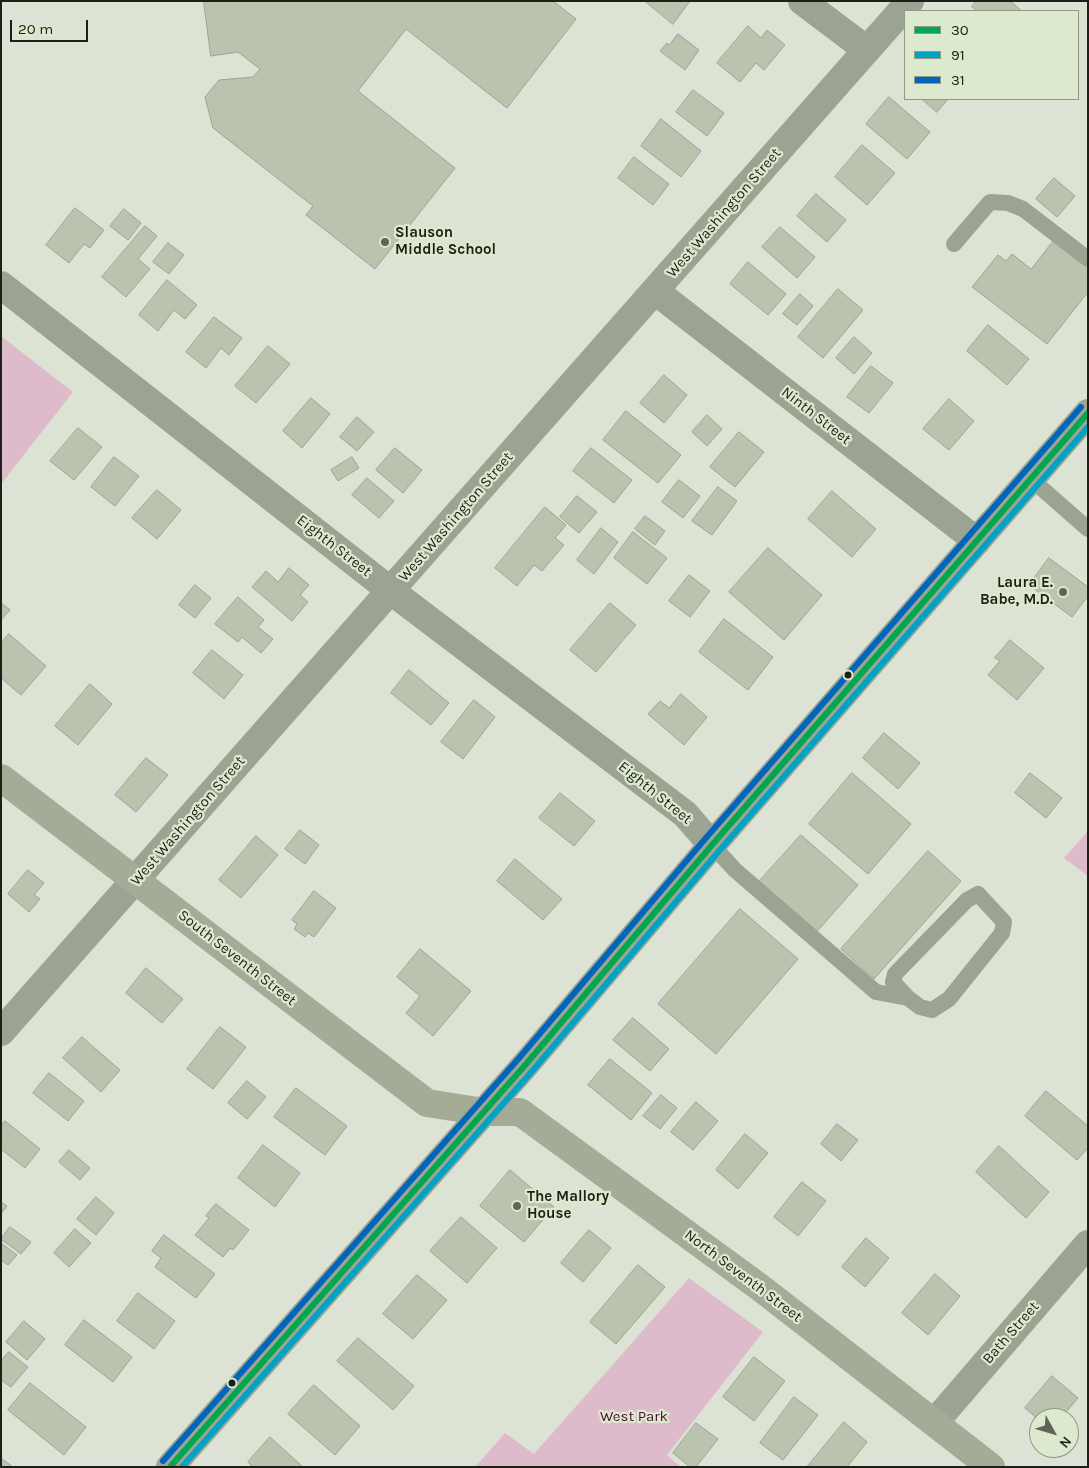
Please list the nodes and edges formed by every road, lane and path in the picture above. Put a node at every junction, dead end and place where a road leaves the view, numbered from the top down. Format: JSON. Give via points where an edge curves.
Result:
{"nodes":[{"id":1,"x":802,"y":1,"type":"edge"},
{"id":2,"x":910,"y":1,"type":"edge"},
{"id":3,"x":867,"y":50,"type":"junction"},
{"id":4,"x":954,"y":244,"type":"dead end"},
{"id":5,"x":1088,"y":259,"type":"edge"},
{"id":6,"x":1,"y":285,"type":"edge"},
{"id":7,"x":655,"y":291,"type":"junction"},
{"id":8,"x":1088,"y":413,"type":"edge"},
{"id":9,"x":1031,"y":479,"type":"junction"},
{"id":10,"x":1088,"y":529,"type":"edge"},
{"id":11,"x":977,"y":541,"type":"junction"},
{"id":12,"x":390,"y":591,"type":"junction"},
{"id":13,"x":1,"y":778,"type":"edge"},
{"id":14,"x":712,"y":845,"type":"junction"},
{"id":15,"x":136,"y":880,"type":"junction"},
{"id":16,"x":908,"y":998,"type":"junction"},
{"id":17,"x":1,"y":1032,"type":"edge"},
{"id":18,"x":484,"y":1112,"type":"junction"},
{"id":19,"x":1088,"y":1244,"type":"edge"},
{"id":20,"x":934,"y":1422,"type":"junction"},
{"id":21,"x":170,"y":1467,"type":"edge"},
{"id":22,"x":991,"y":1467,"type":"edge"}],
"edges":[{"from":1,"to":3,"type":"street"},
{"from":2,"to":3,"type":"street","name":"West Washington Street"},
{"from":3,"to":7,"type":"street","name":"West Washington Street"},
{"from":4,"to":5,"type":"lane","via":[[990,202],[1008,203],[1023,209]]},
{"from":6,"to":12,"type":"street","name":"Eighth Street"},
{"from":7,"to":11,"type":"street","name":"Ninth Street"},
{"from":7,"to":12,"type":"street","name":"West Washington Street"},
{"from":8,"to":9,"type":"main road"},
{"from":9,"to":10,"type":"lane"},
{"from":9,"to":11,"type":"main road"},
{"from":11,"to":14,"type":"main road"},
{"from":12,"to":14,"type":"street","name":"Eighth Street","via":[[685,814]]},
{"from":12,"to":15,"type":"street","name":"West Washington Street"},
{"from":13,"to":15,"type":"street","name":"South Seventh Street"},
{"from":14,"to":16,"type":"lane","via":[[735,870],[876,992]]},
{"from":14,"to":18,"type":"main road"},
{"from":15,"to":17,"type":"street","name":"West Washington Street"},
{"from":15,"to":18,"type":"street","name":"South Seventh Street","via":[[427,1103]]},
{"from":16,"to":16,"type":"lane","via":[[920,1007],[932,1010],[949,999],[1002,933],[1004,922],[978,894],[967,900],[896,974],[893,982]]},
{"from":18,"to":20,"type":"street","name":"North Seventh Street","via":[[520,1112],[762,1289]]},
{"from":18,"to":21,"type":"main road"},
{"from":19,"to":20,"type":"street","name":"Bath Street"},
{"from":20,"to":22,"type":"street","name":"North Seventh Street"}]}
